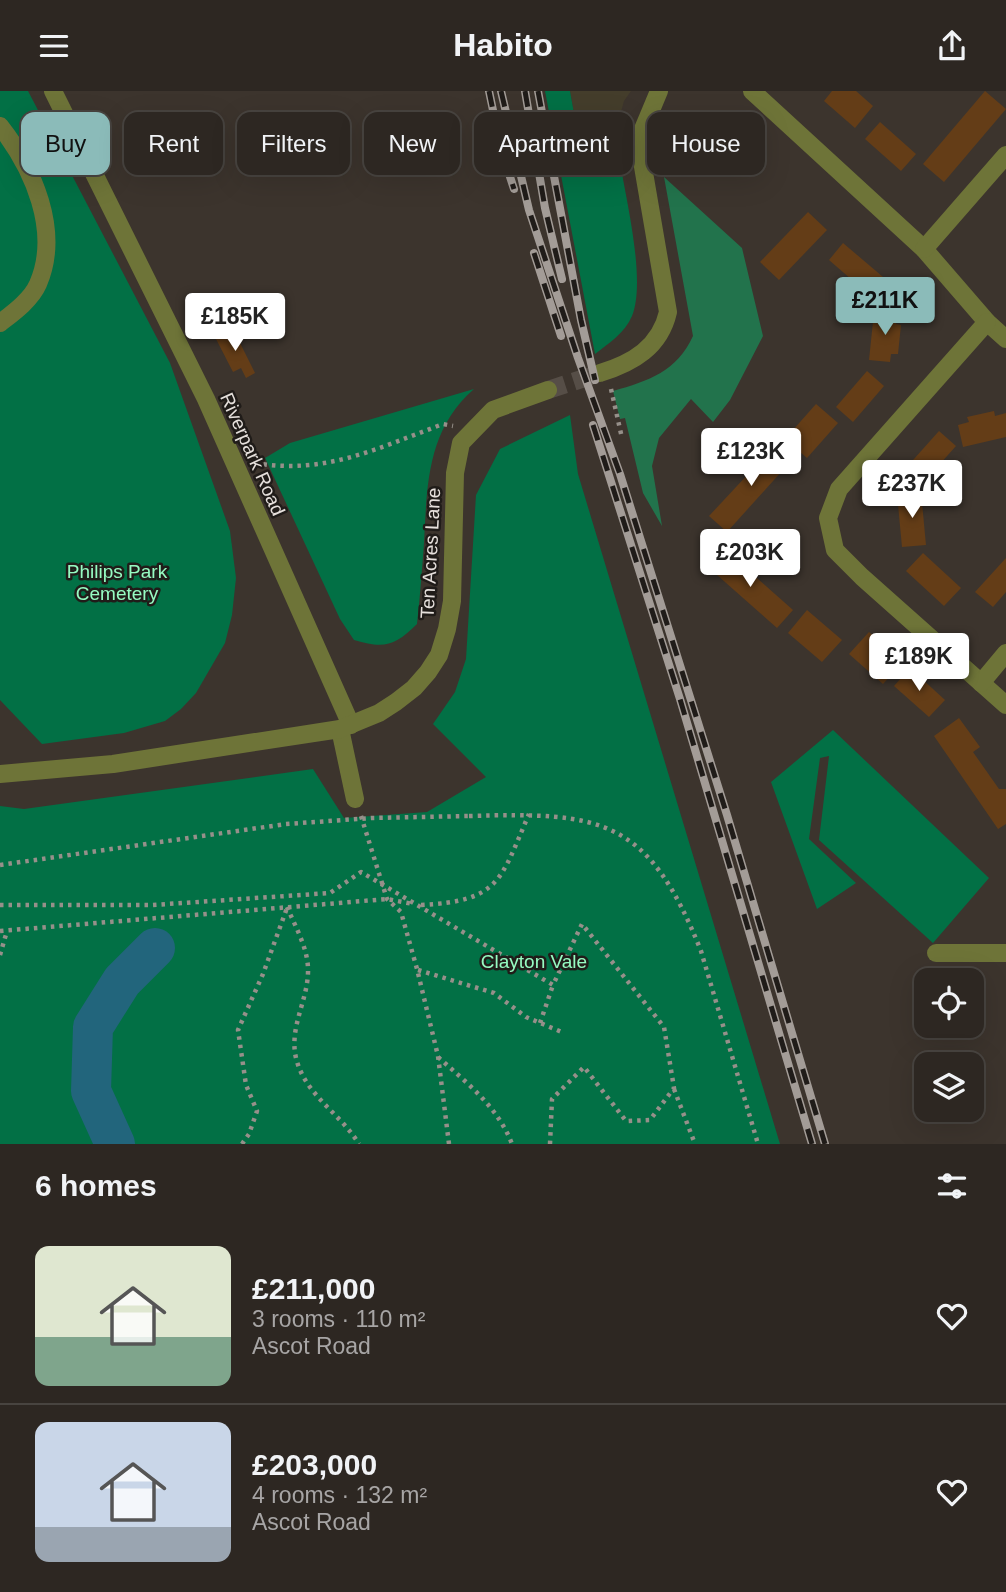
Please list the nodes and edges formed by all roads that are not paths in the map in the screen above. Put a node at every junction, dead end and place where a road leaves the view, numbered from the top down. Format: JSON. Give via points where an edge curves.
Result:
{"nodes":[{"id":1,"x":53,"y":91,"type":"edge"},
{"id":2,"x":659,"y":91,"type":"edge"},
{"id":3,"x":752,"y":91,"type":"edge"},
{"id":4,"x":0,"y":126,"type":"edge"},
{"id":5,"x":1006,"y":155,"type":"edge"},
{"id":6,"x":924,"y":249,"type":"junction"},
{"id":7,"x":987,"y":321,"type":"junction"},
{"id":8,"x":0,"y":323,"type":"edge"},
{"id":9,"x":1006,"y":339,"type":"edge"},
{"id":10,"x":603,"y":373,"type":"tunnel mouth"},
{"id":11,"x":548,"y":390,"type":"tunnel mouth"},
{"id":12,"x":1006,"y":653,"type":"edge"},
{"id":13,"x":981,"y":683,"type":"junction"},
{"id":14,"x":1006,"y":705,"type":"edge"},
{"id":15,"x":346,"y":727,"type":"junction"},
{"id":16,"x":0,"y":774,"type":"edge"},
{"id":17,"x":355,"y":799,"type":"road end"},
{"id":18,"x":936,"y":953,"type":"dead end"},
{"id":19,"x":1006,"y":953,"type":"edge"}],
"edges":[{"from":1,"to":15,"type":"street","name":"Riverpark Road","via":[[177,359],[234,459]]},
{"from":2,"to":10,"type":"street","via":[[641,134],[641,155],[668,312],[665,327],[651,347],[633,362]]},
{"from":3,"to":6,"type":"street"},
{"from":4,"to":8,"type":"street","via":[[32,178],[43,211],[46,241],[37,287]]},
{"from":5,"to":6,"type":"street"},
{"from":6,"to":7,"type":"street"},
{"from":7,"to":9,"type":"street"},
{"from":7,"to":13,"type":"street","via":[[839,489],[828,518],[835,549]]},
{"from":11,"to":15,"type":"street","name":"Ten Acres Lane","via":[[493,410],[461,443],[455,473],[452,601],[439,655],[414,688],[379,713]]},
{"from":12,"to":13,"type":"street"},
{"from":13,"to":14,"type":"street"},
{"from":15,"to":16,"type":"street","name":"Ten Acres Lane","via":[[113,764]]},
{"from":15,"to":17,"type":"street","name":"Riverpark Road"},
{"from":18,"to":19,"type":"street"}]}
